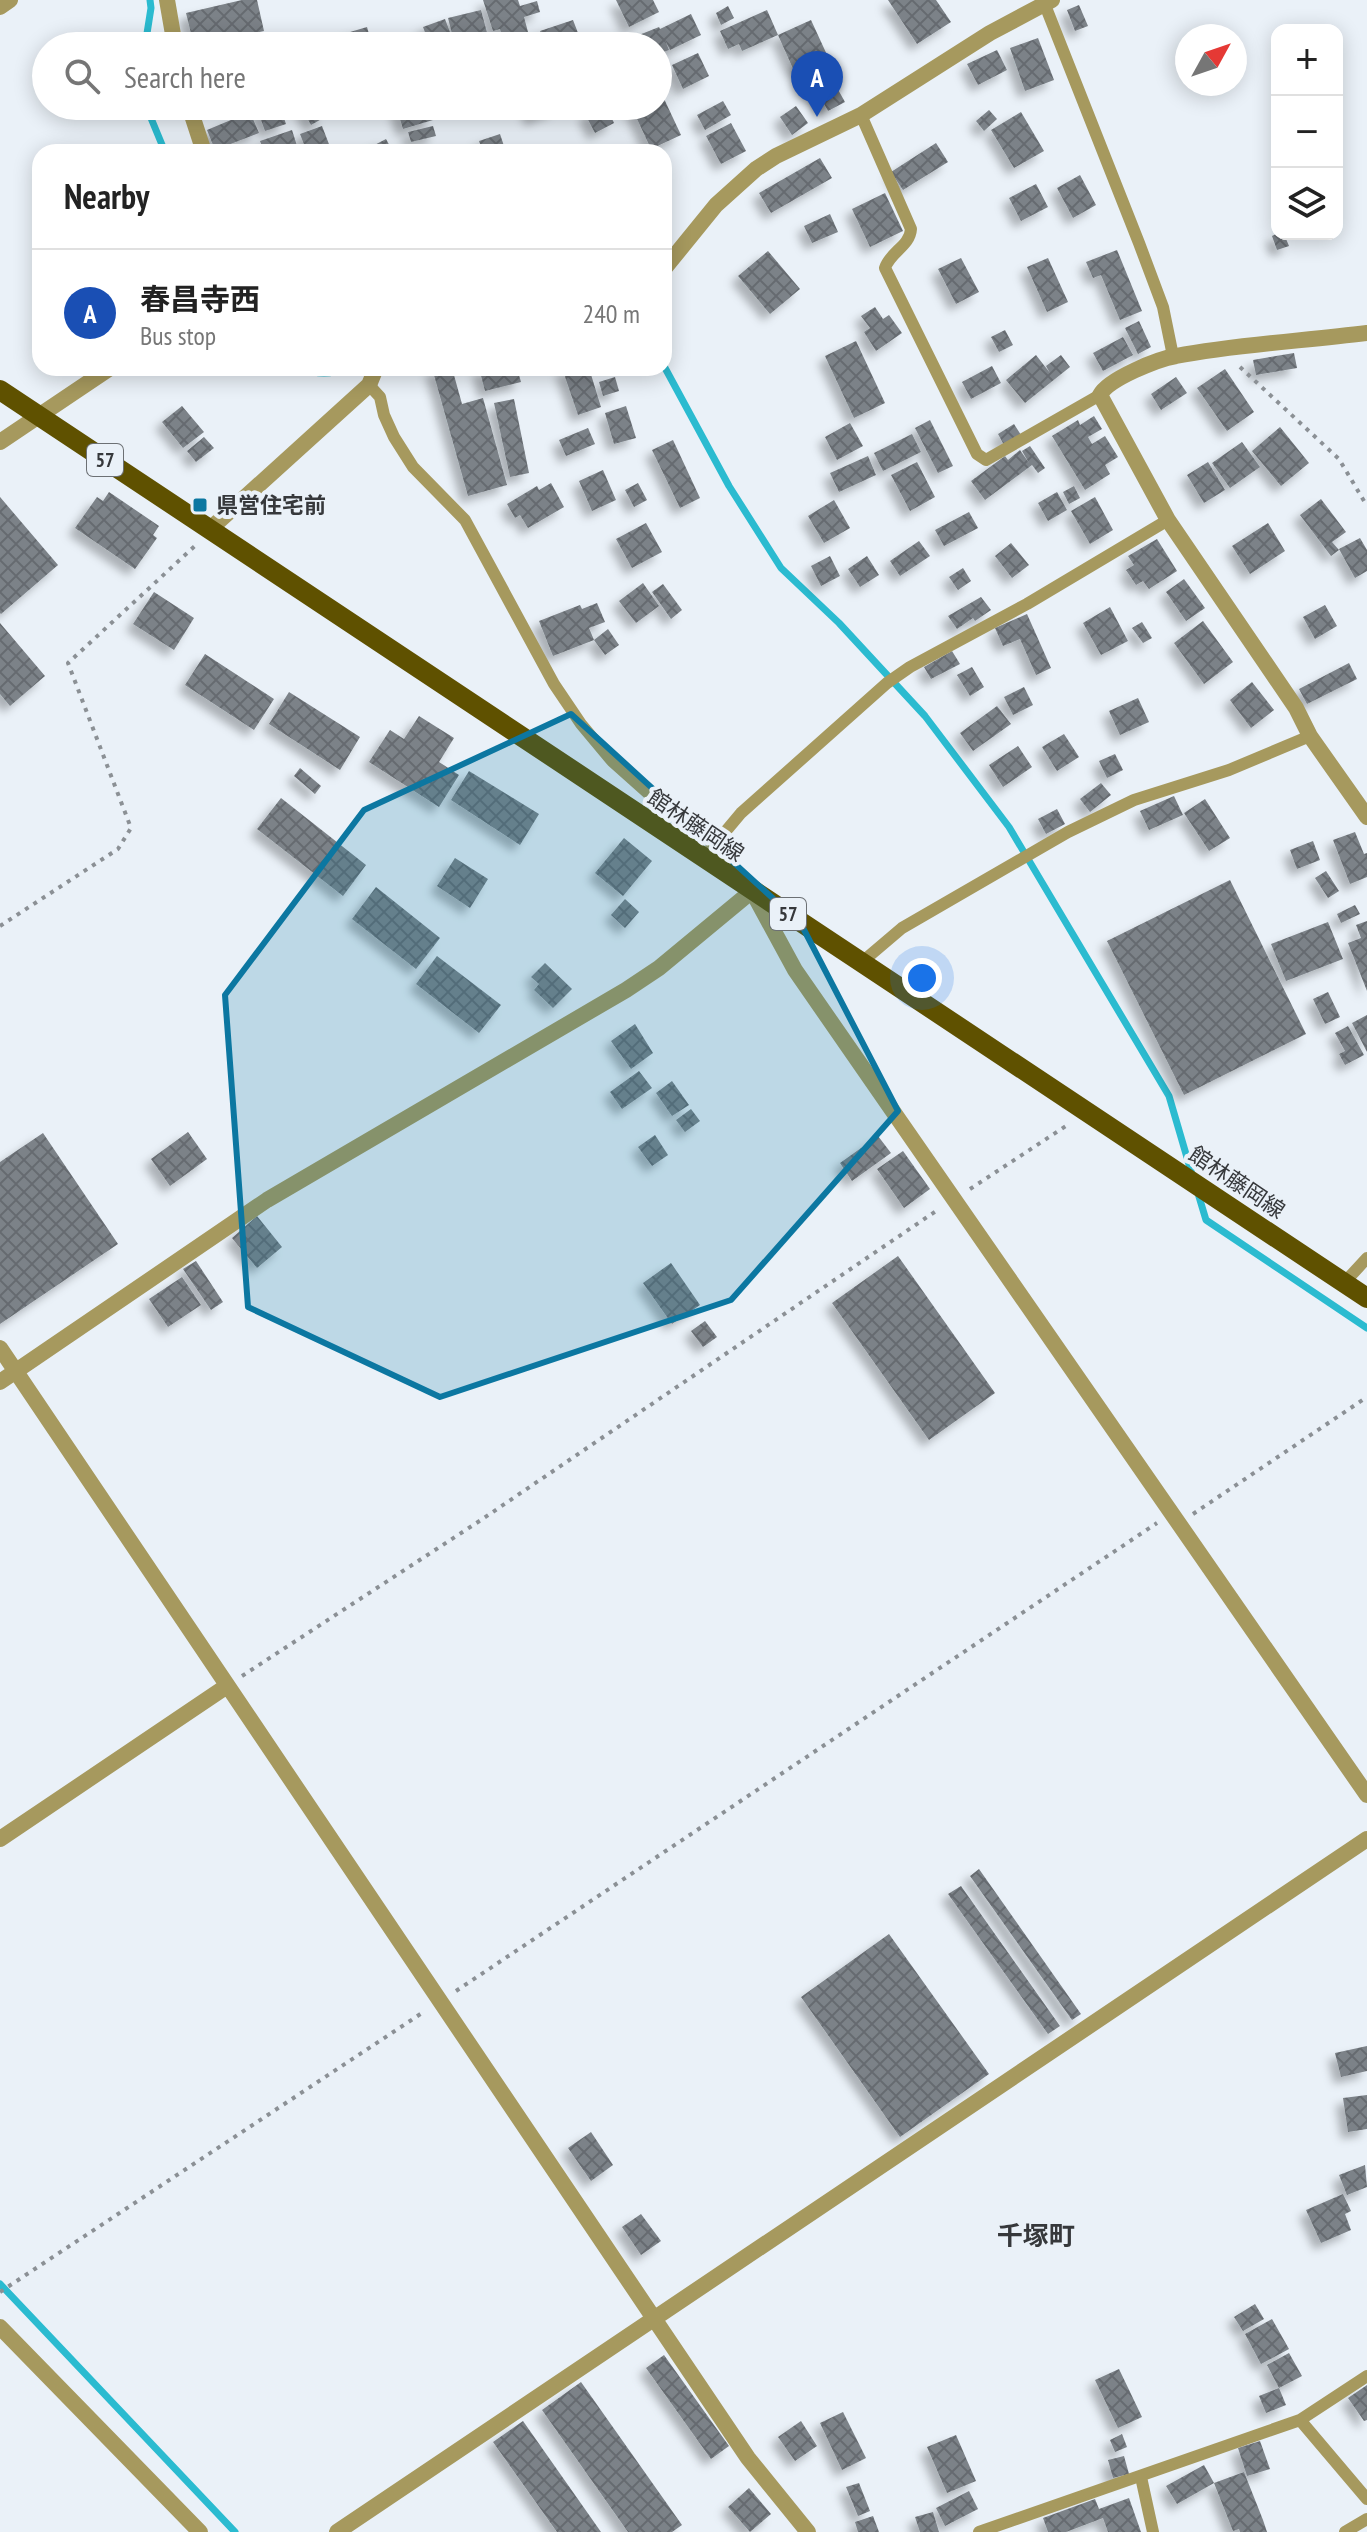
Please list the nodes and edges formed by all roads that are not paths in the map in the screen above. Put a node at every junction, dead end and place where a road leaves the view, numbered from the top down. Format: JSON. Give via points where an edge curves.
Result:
{"nodes":[{"id":1,"x":10,"y":0,"type":"edge"},
{"id":2,"x":167,"y":0,"type":"edge"},
{"id":3,"x":1048,"y":2,"type":"edge"},
{"id":4,"x":0,"y":7,"type":"edge"},
{"id":5,"x":173,"y":32,"type":"edge"},
{"id":6,"x":861,"y":115,"type":"junction"},
{"id":7,"x":194,"y":120,"type":"edge"},
{"id":8,"x":201,"y":144,"type":"edge"},
{"id":9,"x":672,"y":259,"type":"edge"},
{"id":10,"x":1367,"y":333,"type":"edge"},
{"id":11,"x":1173,"y":356,"type":"junction"},
{"id":12,"x":98,"y":376,"type":"edge"},
{"id":13,"x":373,"y":376,"type":"edge"},
{"id":14,"x":369,"y":385,"type":"junction"},
{"id":15,"x":0,"y":390,"type":"edge"},
{"id":16,"x":1100,"y":395,"type":"junction"},
{"id":17,"x":38,"y":415,"type":"junction"},
{"id":18,"x":0,"y":442,"type":"edge"},
{"id":19,"x":1168,"y":520,"type":"junction"},
{"id":20,"x":209,"y":530,"type":"junction"},
{"id":21,"x":1310,"y":736,"type":"junction"},
{"id":22,"x":1367,"y":817,"type":"edge"},
{"id":23,"x":709,"y":852,"type":"junction"},
{"id":24,"x":752,"y":891,"type":"junction"},
{"id":25,"x":862,"y":962,"type":"junction"},
{"id":26,"x":1367,"y":1258,"type":"edge"},
{"id":27,"x":1344,"y":1283,"type":"junction"},
{"id":28,"x":1367,"y":1298,"type":"edge"},
{"id":29,"x":0,"y":1348,"type":"edge"},
{"id":30,"x":15,"y":1371,"type":"junction"},
{"id":31,"x":0,"y":1382,"type":"edge"},
{"id":32,"x":227,"y":1686,"type":"junction"},
{"id":33,"x":1367,"y":1795,"type":"edge"},
{"id":34,"x":0,"y":1839,"type":"edge"},
{"id":35,"x":1367,"y":1839,"type":"edge"},
{"id":36,"x":653,"y":2318,"type":"junction"},
{"id":37,"x":0,"y":2327,"type":"edge"},
{"id":38,"x":1367,"y":2376,"type":"edge"},
{"id":39,"x":1300,"y":2420,"type":"junction"},
{"id":40,"x":1141,"y":2477,"type":"junction"},
{"id":41,"x":1367,"y":2499,"type":"edge"},
{"id":42,"x":1367,"y":2519,"type":"edge"},
{"id":43,"x":987,"y":2531,"type":"edge"},
{"id":44,"x":200,"y":2532,"type":"edge"},
{"id":45,"x":337,"y":2532,"type":"edge"},
{"id":46,"x":808,"y":2532,"type":"edge"},
{"id":47,"x":1153,"y":2532,"type":"edge"},
{"id":48,"x":1345,"y":2532,"type":"edge"}],
"edges":[{"from":1,"to":4,"type":"street"},
{"from":2,"to":5,"type":"street"},
{"from":3,"to":6,"type":"street"},
{"from":3,"to":11,"type":"lane","via":[[1163,307]]},
{"from":6,"to":9,"type":"street","via":[[756,169],[716,205]]},
{"from":6,"to":16,"type":"lane","via":[[911,229],[885,268],[977,454],[986,460]]},
{"from":7,"to":8,"type":"street"},
{"from":10,"to":11,"type":"street"},
{"from":11,"to":16,"type":"street","via":[[1131,373]]},
{"from":12,"to":17,"type":"street"},
{"from":13,"to":14,"type":"street"},
{"from":14,"to":20,"type":"street"},
{"from":14,"to":23,"type":"lane","via":[[380,397],[394,437],[413,467],[465,520],[581,724],[612,761]]},
{"from":15,"to":17,"type":"main road","name":"館林藤岡線","number":"57"},
{"from":16,"to":19,"type":"street"},
{"from":17,"to":18,"type":"street"},
{"from":17,"to":20,"type":"main road","name":"館林藤岡線","number":"57"},
{"from":19,"to":21,"type":"street"},
{"from":19,"to":23,"type":"lane","via":[[887,683],[741,813]]},
{"from":20,"to":23,"type":"main road","name":"館林藤岡線","number":"57"},
{"from":21,"to":22,"type":"street"},
{"from":21,"to":25,"type":"lane","via":[[1229,770],[1134,800],[1068,832],[902,928]]},
{"from":23,"to":24,"type":"main road","name":"館林藤岡線","number":"57"},
{"from":24,"to":25,"type":"main road","name":"館林藤岡線","number":"57"},
{"from":24,"to":30,"type":"street","via":[[626,990],[267,1200]]},
{"from":24,"to":33,"type":"street","via":[[795,970]]},
{"from":25,"to":27,"type":"main road","name":"館林藤岡線","number":"57"},
{"from":26,"to":27,"type":"lane"},
{"from":27,"to":28,"type":"main road","name":"館林藤岡線","number":"57"},
{"from":29,"to":30,"type":"street"},
{"from":30,"to":31,"type":"street"},
{"from":30,"to":32,"type":"street"},
{"from":32,"to":34,"type":"street"},
{"from":32,"to":36,"type":"street"},
{"from":35,"to":36,"type":"street"},
{"from":36,"to":45,"type":"street"},
{"from":36,"to":46,"type":"street","via":[[748,2458]]},
{"from":37,"to":44,"type":"street"},
{"from":38,"to":39,"type":"lane"},
{"from":39,"to":40,"type":"lane"},
{"from":39,"to":41,"type":"lane"},
{"from":40,"to":43,"type":"lane"},
{"from":40,"to":47,"type":"lane"},
{"from":42,"to":48,"type":"lane"}]}
